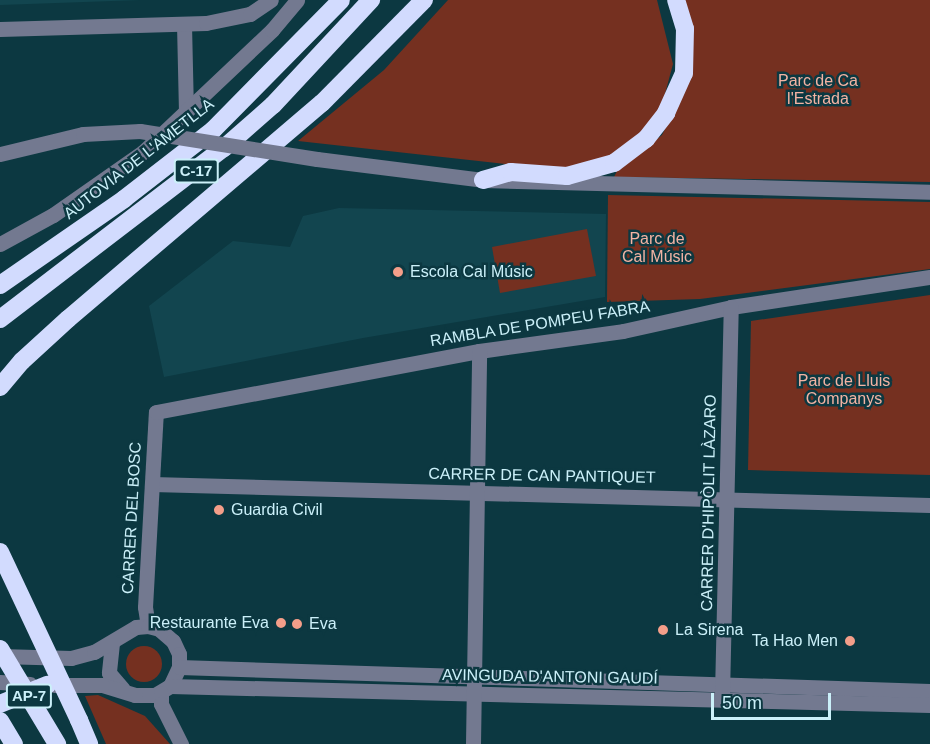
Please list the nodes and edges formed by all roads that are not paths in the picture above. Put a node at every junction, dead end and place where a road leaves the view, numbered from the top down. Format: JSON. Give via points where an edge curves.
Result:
{"nodes":[{"id":1,"x":271,"y":0,"type":"edge"},
{"id":2,"x":297,"y":0,"type":"edge"},
{"id":3,"x":341,"y":0,"type":"edge"},
{"id":4,"x":370,"y":0,"type":"edge"},
{"id":5,"x":424,"y":0,"type":"edge"},
{"id":6,"x":676,"y":0,"type":"edge"},
{"id":7,"x":184,"y":24,"type":"junction"},
{"id":8,"x":0,"y":29,"type":"edge"},
{"id":9,"x":186,"y":111,"type":"junction"},
{"id":10,"x":0,"y":154,"type":"edge"},
{"id":11,"x":483,"y":180,"type":"junction"},
{"id":12,"x":930,"y":192,"type":"edge"},
{"id":13,"x":0,"y":244,"type":"edge"},
{"id":14,"x":930,"y":277,"type":"edge"},
{"id":15,"x":0,"y":285,"type":"edge"},
{"id":16,"x":731,"y":307,"type":"junction"},
{"id":17,"x":0,"y":319,"type":"edge"},
{"id":18,"x":479,"y":351,"type":"junction"},
{"id":19,"x":0,"y":387,"type":"edge"},
{"id":20,"x":156,"y":412,"type":"joint"},
{"id":21,"x":152,"y":484,"type":"junction"},
{"id":22,"x":478,"y":492,"type":"junction"},
{"id":23,"x":726,"y":499,"type":"junction"},
{"id":24,"x":930,"y":505,"type":"edge"},
{"id":25,"x":0,"y":552,"type":"edge"},
{"id":26,"x":148,"y":626,"type":"junction"},
{"id":27,"x":112,"y":643,"type":"junction"},
{"id":28,"x":0,"y":649,"type":"edge"},
{"id":29,"x":0,"y":656,"type":"edge"},
{"id":30,"x":179,"y":667,"type":"junction"},
{"id":31,"x":0,"y":682,"type":"edge"},
{"id":32,"x":47,"y":685,"type":"junction"},
{"id":33,"x":474,"y":686,"type":"junction"},
{"id":34,"x":123,"y":689,"type":"junction"},
{"id":35,"x":165,"y":689,"type":"junction"},
{"id":36,"x":930,"y":691,"type":"edge"},
{"id":37,"x":722,"y":693,"type":"junction"},
{"id":38,"x":0,"y":704,"type":"edge"},
{"id":39,"x":930,"y":705,"type":"edge"},
{"id":40,"x":0,"y":721,"type":"edge"},
{"id":41,"x":14,"y":744,"type":"edge"},
{"id":42,"x":57,"y":744,"type":"edge"},
{"id":43,"x":89,"y":744,"type":"edge"},
{"id":44,"x":181,"y":744,"type":"edge"},
{"id":45,"x":473,"y":744,"type":"edge"}],
"edges":[{"from":1,"to":7,"type":"street","via":[[250,14]]},
{"from":2,"to":9,"type":"street","via":[[272,30]]},
{"from":3,"to":15,"type":"highway","name":"AUTOVIA DE L'AMETLLA","number":"C-17","via":[[213,130],[124,199]]},
{"from":4,"to":17,"type":"highway","number":"C-17","via":[[273,105],[224,148]]},
{"from":5,"to":19,"type":"highway","via":[[322,103],[68,319]]},
{"from":6,"to":11,"type":"highway","via":[[685,29],[684,73],[666,113],[646,139],[614,163],[567,176],[511,172]]},
{"from":7,"to":8,"type":"street"},
{"from":7,"to":9,"type":"street"},
{"from":9,"to":13,"type":"street","via":[[143,152],[53,215]]},
{"from":10,"to":11,"type":"street","bridge":true,"via":[[83,134],[140,130],[317,159]]},
{"from":11,"to":12,"type":"street"},
{"from":14,"to":16,"type":"street","name":"RAMBLA DE POMPEU FABRA"},
{"from":16,"to":18,"type":"street","name":"RAMBLA DE POMPEU FABRA","via":[[623,331]]},
{"from":16,"to":23,"type":"street","name":"CARRER D'HIPÒLIT LÀZARO"},
{"from":18,"to":20,"type":"street","name":"RAMBLA DE POMPEU FABRA"},
{"from":18,"to":22,"type":"street"},
{"from":20,"to":21,"type":"street","name":"CARRER DEL BOSC"},
{"from":21,"to":22,"type":"street","name":"CARRER DE CAN PANTIQUET"},
{"from":21,"to":26,"type":"street","name":"CARRER DEL BOSC","via":[[145,607]]},
{"from":22,"to":23,"type":"street","name":"CARRER DE CAN PANTIQUET"},
{"from":22,"to":33,"type":"street"},
{"from":23,"to":24,"type":"street","name":"CARRER DE CAN PANTIQUET"},
{"from":23,"to":37,"type":"street","name":"CARRER D'HIPÒLIT LÀZARO"},
{"from":25,"to":43,"type":"highway","bridge":true},
{"from":26,"to":27,"type":"street","via":[[136,627]]},
{"from":26,"to":30,"type":"street","via":[[159,629],[173,641]]},
{"from":27,"to":29,"type":"street","via":[[71,658]]},
{"from":27,"to":34,"type":"street","via":[[109,673]]},
{"from":28,"to":42,"type":"highway","number":"AP-7","bridge":true},
{"from":30,"to":33,"type":"street","name":"AVINGUDA D'ANTONI GAUDÍ"},
{"from":30,"to":35,"type":"street"},
{"from":31,"to":32,"type":"street"},
{"from":32,"to":34,"type":"street"},
{"from":32,"to":38,"type":"highway"},
{"from":33,"to":35,"type":"street","name":"AVINGUDA D'ANTONI GAUDÍ"},
{"from":33,"to":37,"type":"street","name":"AVINGUDA D'ANTONI GAUDÍ"},
{"from":33,"to":45,"type":"street"},
{"from":34,"to":35,"type":"street","via":[[135,695]]},
{"from":35,"to":44,"type":"street","via":[[161,704]]},
{"from":36,"to":37,"type":"street","name":"AVINGUDA D'ANTONI GAUDÍ"},
{"from":37,"to":39,"type":"street","name":"AVINGUDA D'ANTONI GAUDÍ"},
{"from":40,"to":41,"type":"highway","number":"AP-7"}]}
